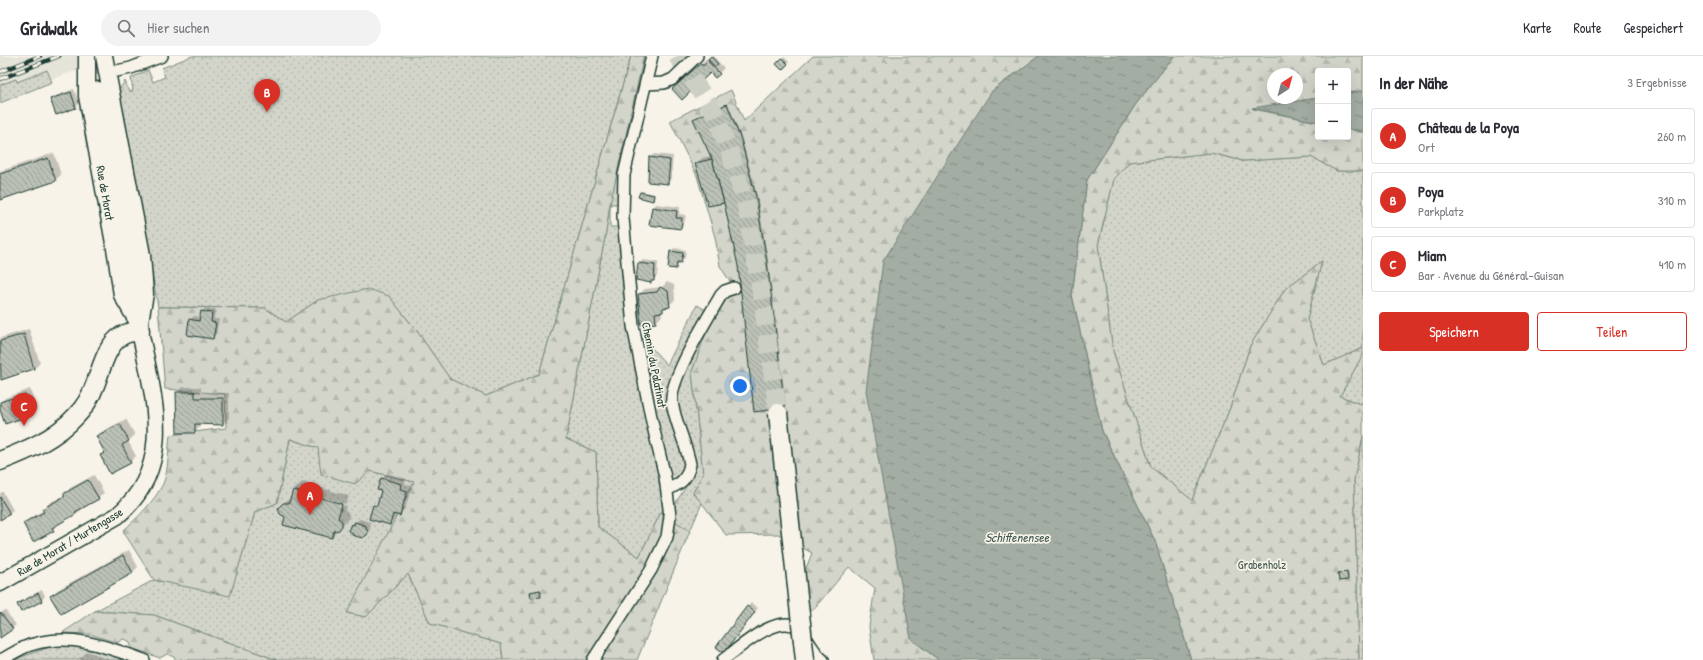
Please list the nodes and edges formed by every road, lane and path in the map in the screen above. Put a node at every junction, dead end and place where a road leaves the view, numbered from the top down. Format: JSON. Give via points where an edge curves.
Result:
{"nodes":[{"id":1,"x":88,"y":56,"type":"edge"},
{"id":2,"x":104,"y":56,"type":"edge"},
{"id":3,"x":162,"y":56,"type":"edge"},
{"id":4,"x":652,"y":56,"type":"edge"},
{"id":5,"x":697,"y":56,"type":"edge"},
{"id":6,"x":107,"y":73,"type":"junction"},
{"id":7,"x":646,"y":84,"type":"junction"},
{"id":8,"x":98,"y":91,"type":"tunnel mouth"},
{"id":9,"x":734,"y":288,"type":"dead end"},
{"id":10,"x":140,"y":329,"type":"junction"},
{"id":11,"x":778,"y":413,"type":"tunnel mouth"},
{"id":12,"x":156,"y":429,"type":"joint"},
{"id":13,"x":0,"y":460,"type":"edge"},
{"id":14,"x":667,"y":490,"type":"junction"},
{"id":15,"x":0,"y":583,"type":"edge"},
{"id":16,"x":1,"y":660,"type":"edge"},
{"id":17,"x":144,"y":660,"type":"edge"},
{"id":18,"x":593,"y":660,"type":"edge"},
{"id":19,"x":723,"y":660,"type":"edge"},
{"id":20,"x":806,"y":660,"type":"edge"},
{"id":21,"x":822,"y":660,"type":"edge"}],
"edges":[{"from":1,"to":10,"type":"main road","name":"Rue de Morat","via":[[87,96],[122,295]]},
{"from":2,"to":6,"type":"main road","name":"Rue de Morat"},
{"from":3,"to":6,"type":"street","via":[[131,68]]},
{"from":4,"to":7,"type":"street","name":"Chemin du Palatinat"},
{"from":5,"to":7,"type":"street","via":[[673,79],[664,83]]},
{"from":6,"to":10,"type":"main road","name":"Rue de Morat","via":[[142,254],[145,294]]},
{"from":7,"to":14,"type":"street","name":"Chemin du Palatinat","via":[[624,175],[623,218],[633,326]]},
{"from":8,"to":10,"type":"main road"},
{"from":9,"to":14,"type":"street","via":[[721,295],[674,384],[672,402],[690,464],[688,474],[681,483]]},
{"from":10,"to":12,"type":"main road","name":"Rue de Morat","via":[[153,387]]},
{"from":10,"to":13,"type":"main road","via":[[127,333],[114,342],[102,363],[95,386],[84,407],[58,434],[30,449]]},
{"from":11,"to":20,"type":"main road","bridge":true},
{"from":12,"to":15,"type":"main road","name":"Rue de Morat / Murtengasse","via":[[147,480],[129,506],[103,525]]},
{"from":14,"to":18,"type":"street","name":"Chemin du Palatinat","via":[[670,516],[667,537],[651,570]]},
{"from":16,"to":17,"type":"street","via":[[32,644],[78,640],[102,645]]},
{"from":19,"to":21,"type":"street","via":[[764,631],[776,624],[785,623],[798,628]]}]}
